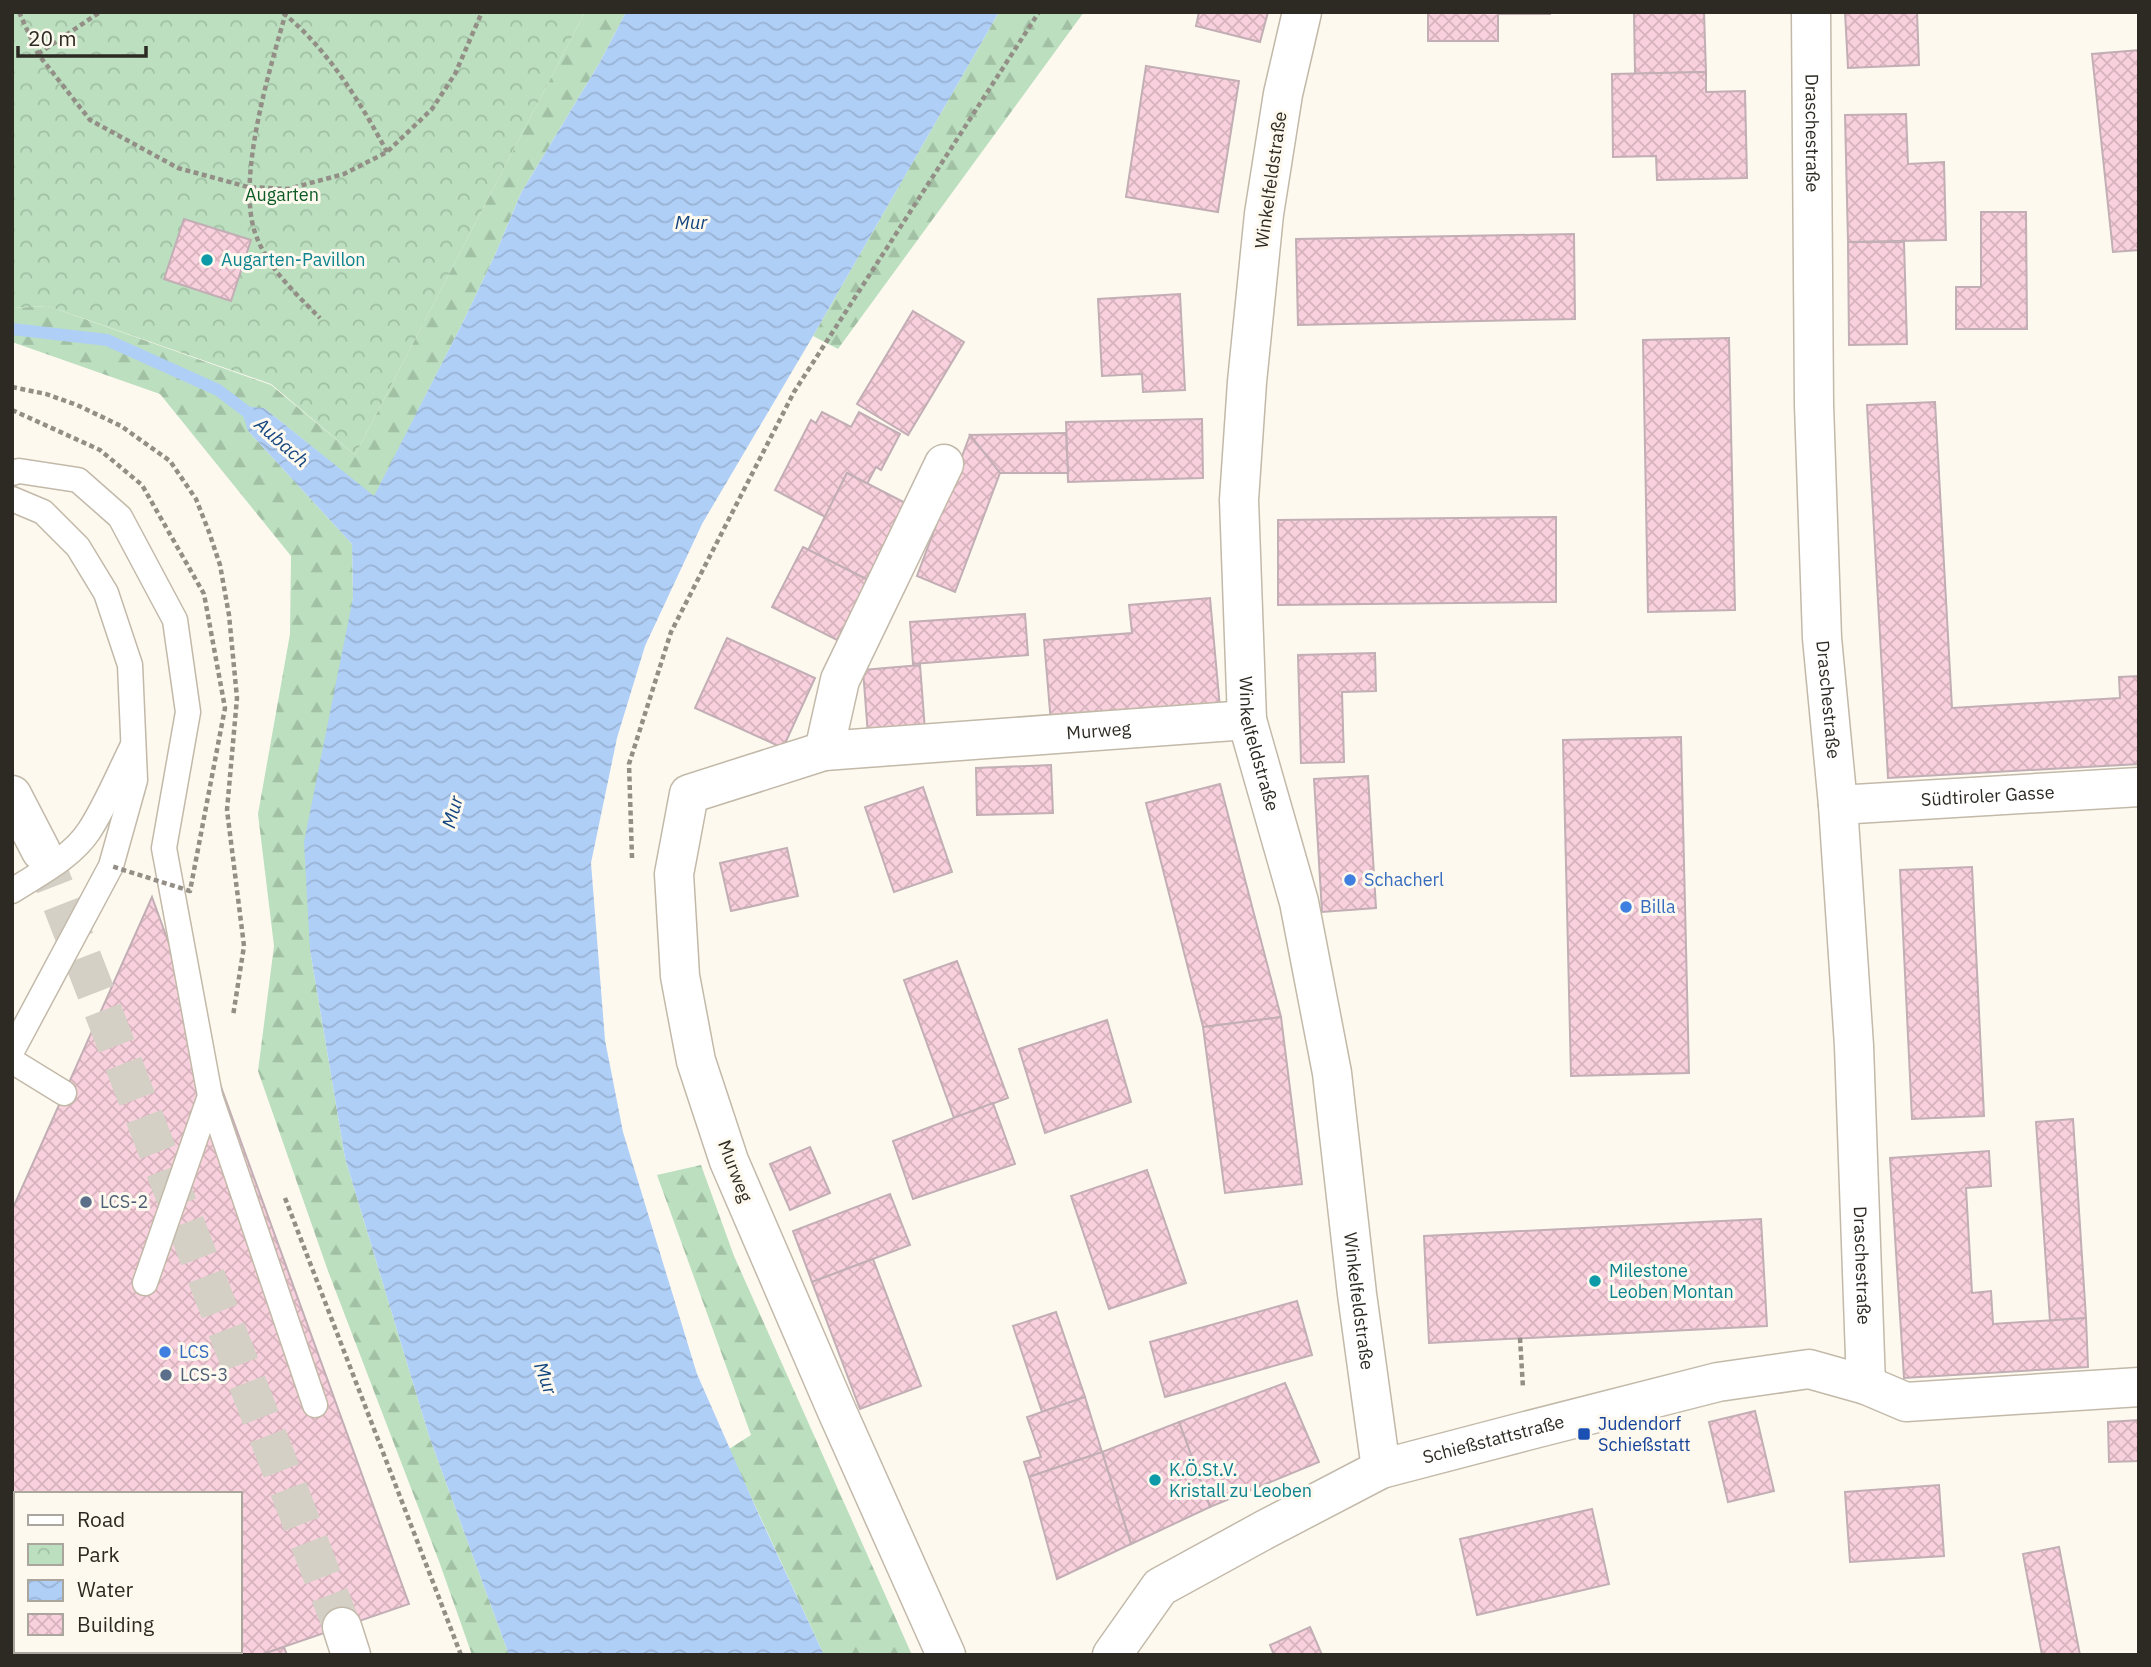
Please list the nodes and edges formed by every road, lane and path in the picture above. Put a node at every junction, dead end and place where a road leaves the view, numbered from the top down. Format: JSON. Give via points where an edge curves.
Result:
{"nodes":[{"id":1,"x":19,"y":12,"type":"edge"},
{"id":2,"x":100,"y":12,"type":"edge"},
{"id":3,"x":482,"y":12,"type":"edge"},
{"id":4,"x":1039,"y":12,"type":"edge"},
{"id":5,"x":1302,"y":12,"type":"edge"},
{"id":6,"x":1811,"y":12,"type":"edge"},
{"id":7,"x":284,"y":13,"type":"edge"},
{"id":8,"x":38,"y":54,"type":"junction"},
{"id":9,"x":387,"y":152,"type":"junction"},
{"id":10,"x":248,"y":187,"type":"junction"},
{"id":11,"x":320,"y":318,"type":"dead end"},
{"id":12,"x":12,"y":387,"type":"edge"},
{"id":13,"x":12,"y":410,"type":"edge"},
{"id":14,"x":944,"y":464,"type":"dead end"},
{"id":15,"x":12,"y":472,"type":"edge"},
{"id":16,"x":12,"y":499,"type":"edge"},
{"id":17,"x":1247,"y":720,"type":"junction"},
{"id":18,"x":133,"y":744,"type":"junction"},
{"id":19,"x":824,"y":751,"type":"junction"},
{"id":20,"x":2139,"y":787,"type":"edge"},
{"id":21,"x":12,"y":795,"type":"edge"},
{"id":22,"x":1838,"y":806,"type":"junction"},
{"id":23,"x":41,"y":851,"type":"tunnel mouth"},
{"id":24,"x":632,"y":860,"type":"dead end"},
{"id":25,"x":111,"y":866,"type":"junction"},
{"id":26,"x":12,"y":891,"type":"edge"},
{"id":27,"x":232,"y":1018,"type":"dead end"},
{"id":28,"x":12,"y":1051,"type":"edge"},
{"id":29,"x":12,"y":1061,"type":"edge"},
{"id":30,"x":64,"y":1093,"type":"dead end"},
{"id":31,"x":209,"y":1096,"type":"junction"},
{"id":32,"x":285,"y":1198,"type":"dead end"},
{"id":33,"x":145,"y":1283,"type":"dead end"},
{"id":34,"x":1520,"y":1338,"type":"dead end"},
{"id":35,"x":1866,"y":1385,"type":"junction"},
{"id":36,"x":2139,"y":1387,"type":"edge"},
{"id":37,"x":315,"y":1405,"type":"dead end"},
{"id":38,"x":1526,"y":1431,"type":"junction"},
{"id":39,"x":1381,"y":1469,"type":"junction"},
{"id":40,"x":461,"y":1655,"type":"edge"},
{"id":41,"x":946,"y":1655,"type":"edge"},
{"id":42,"x":1112,"y":1655,"type":"edge"}],
"edges":[{"from":1,"to":8,"type":"path"},
{"from":2,"to":8,"type":"path"},
{"from":3,"to":9,"type":"path","via":[[455,74],[432,109]]},
{"from":4,"to":24,"type":"path","via":[[794,392],[671,632],[629,764]]},
{"from":5,"to":17,"type":"street","name":"Winkelfeldstraße","via":[[1283,94],[1264,214],[1247,382],[1239,500]]},
{"from":6,"to":22,"type":"street","name":"Draschestraße","via":[[1814,405],[1822,638]]},
{"from":7,"to":9,"type":"path","via":[[337,69]]},
{"from":7,"to":10,"type":"path"},
{"from":8,"to":10,"type":"path","via":[[90,120],[177,168]]},
{"from":9,"to":10,"type":"path","via":[[344,174],[288,189]]},
{"from":10,"to":11,"type":"path","via":[[257,239],[283,282]]},
{"from":12,"to":27,"type":"path","via":[[88,410],[121,426],[170,461],[197,499],[209,533],[229,615],[237,698],[227,810],[244,946]]},
{"from":13,"to":25,"type":"path","bridge":true,"via":[[100,450],[142,485],[204,594],[225,708],[190,891]]},
{"from":14,"to":19,"type":"street","via":[[840,680]]},
{"from":15,"to":31,"type":"lane","via":[[78,480],[120,517],[175,620],[188,712],[164,848]]},
{"from":16,"to":18,"type":"lane","via":[[43,512],[78,547],[106,593],[130,665]]},
{"from":17,"to":19,"type":"street","name":"Murweg"},
{"from":17,"to":39,"type":"street","name":"Winkelfeldstraße","via":[[1299,902],[1332,1073]]},
{"from":18,"to":25,"type":"lane","via":[[135,780]]},
{"from":18,"to":26,"type":"lane","via":[[88,832],[52,866]]},
{"from":19,"to":41,"type":"street","name":"Murweg","via":[[689,794],[674,874],[680,976],[696,1061],[729,1161]]},
{"from":20,"to":22,"type":"street","name":"Südtiroler Gasse"},
{"from":21,"to":23,"type":"street"},
{"from":22,"to":35,"type":"street","name":"Draschestraße","via":[[1854,1046]]},
{"from":25,"to":28,"type":"lane"},
{"from":29,"to":30,"type":"lane"},
{"from":31,"to":33,"type":"lane"},
{"from":31,"to":37,"type":"lane"},
{"from":32,"to":40,"type":"path"},
{"from":34,"to":38,"type":"path"},
{"from":35,"to":36,"type":"street","name":"Schießstattstraße","via":[[1906,1402]]},
{"from":35,"to":38,"type":"street","name":"Schießstattstraße","via":[[1809,1369],[1718,1381]]},
{"from":38,"to":39,"type":"street","name":"Schießstattstraße"},
{"from":39,"to":42,"type":"street","name":"Schießstattstraße","via":[[1160,1587]]}]}
